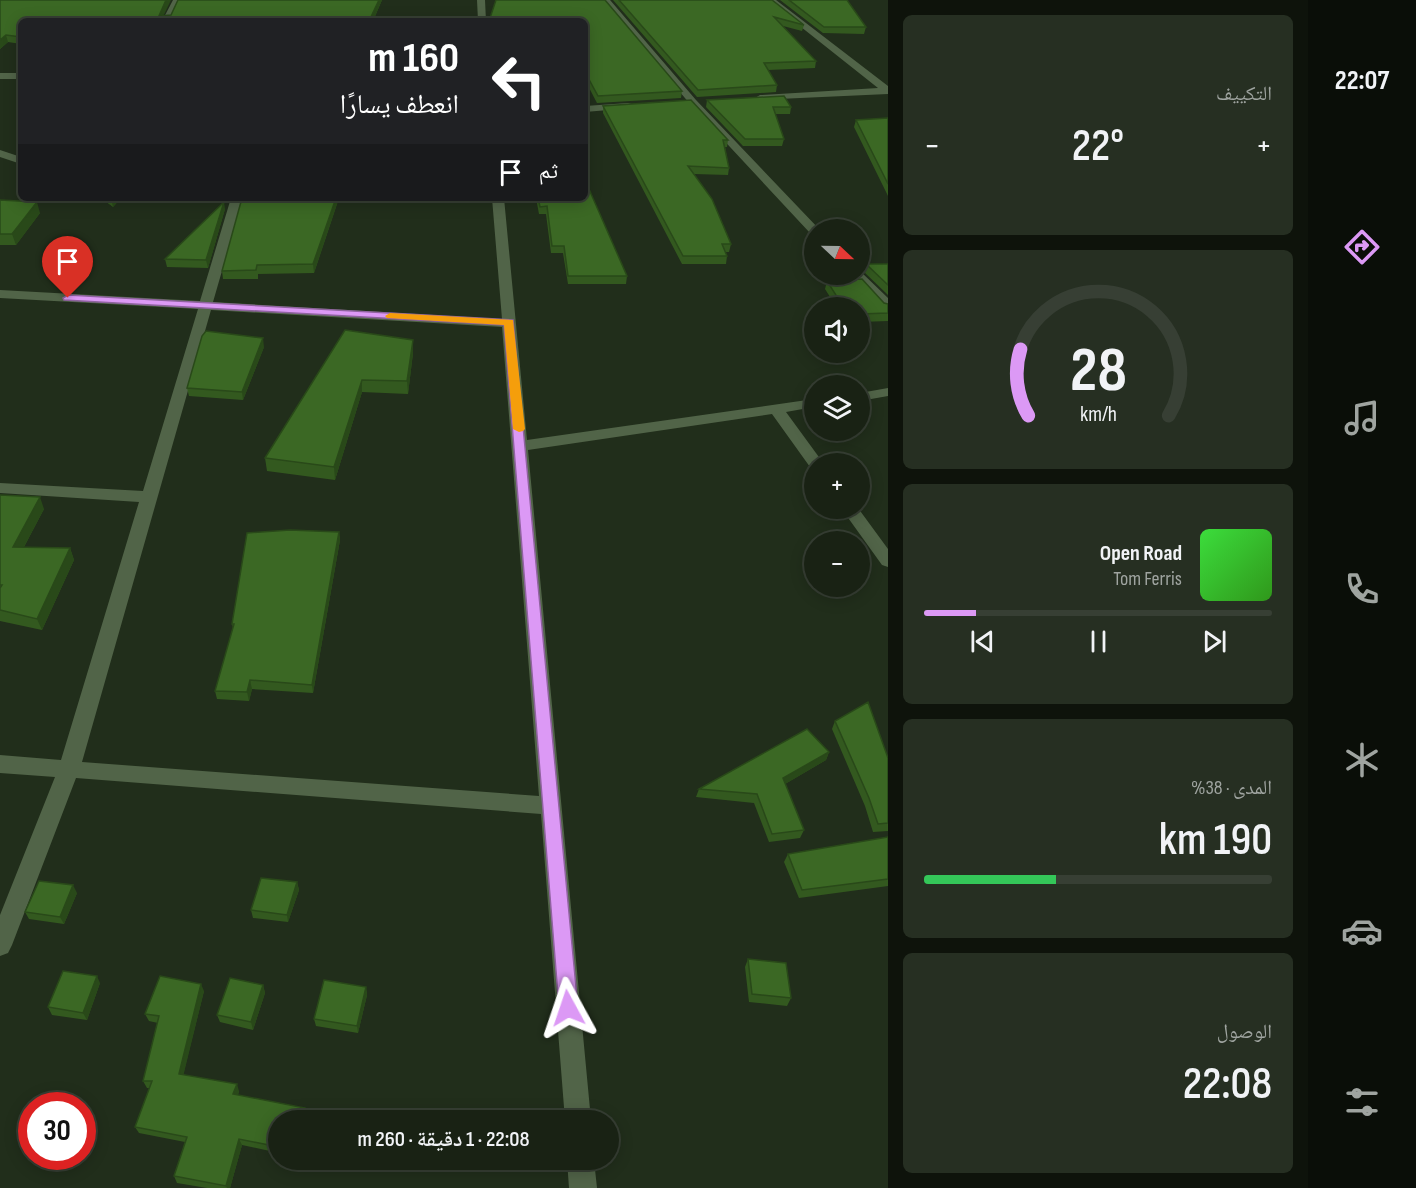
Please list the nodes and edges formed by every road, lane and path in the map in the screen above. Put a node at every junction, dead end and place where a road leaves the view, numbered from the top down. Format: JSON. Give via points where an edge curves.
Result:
{"nodes":[{"id":1,"x":177,"y":0,"type":"edge"},
{"id":2,"x":480,"y":0,"type":"edge"},
{"id":3,"x":606,"y":0,"type":"edge"},
{"id":4,"x":771,"y":0,"type":"edge"},
{"id":5,"x":168,"y":18,"type":"edge"},
{"id":6,"x":482,"y":18,"type":"edge"},
{"id":7,"x":0,"y":76,"type":"edge"},
{"id":8,"x":18,"y":76,"type":"edge"},
{"id":9,"x":887,"y":90,"type":"edge"},
{"id":10,"x":750,"y":99,"type":"edge"},
{"id":11,"x":704,"y":101,"type":"edge"},
{"id":12,"x":693,"y":102,"type":"junction"},
{"id":13,"x":681,"y":103,"type":"edge"},
{"id":14,"x":645,"y":105,"type":"edge"},
{"id":15,"x":588,"y":109,"type":"edge"},
{"id":16,"x":0,"y":153,"type":"edge"},
{"id":17,"x":18,"y":160,"type":"edge"},
{"id":18,"x":236,"y":201,"type":"edge"},
{"id":19,"x":498,"y":201,"type":"edge"},
{"id":20,"x":804,"y":219,"type":"edge"},
{"id":21,"x":868,"y":285,"type":"edge"},
{"id":22,"x":0,"y":294,"type":"edge"},
{"id":23,"x":204,"y":305,"type":"junction"},
{"id":24,"x":888,"y":306,"type":"edge"},
{"id":25,"x":509,"y":323,"type":"junction"},
{"id":26,"x":888,"y":392,"type":"edge"},
{"id":27,"x":870,"y":395,"type":"edge"},
{"id":28,"x":804,"y":405,"type":"edge"},
{"id":29,"x":776,"y":409,"type":"junction"},
{"id":30,"x":520,"y":446,"type":"junction"},
{"id":31,"x":808,"y":453,"type":"edge"},
{"id":32,"x":0,"y":488,"type":"edge"},
{"id":33,"x":148,"y":497,"type":"junction"},
{"id":34,"x":857,"y":519,"type":"edge"},
{"id":35,"x":888,"y":561,"type":"edge"},
{"id":36,"x":0,"y":764,"type":"edge"},
{"id":37,"x":69,"y":769,"type":"junction"},
{"id":38,"x":551,"y":806,"type":"junction"},
{"id":39,"x":0,"y":945,"type":"edge"},
{"id":40,"x":577,"y":1110,"type":"edge"},
{"id":41,"x":582,"y":1170,"type":"edge"},
{"id":42,"x":583,"y":1188,"type":"edge"}],
"edges":[{"from":1,"to":5,"type":"street"},
{"from":2,"to":6,"type":"street"},
{"from":3,"to":12,"type":"street"},
{"from":4,"to":9,"type":"street"},
{"from":7,"to":8,"type":"street"},
{"from":9,"to":10,"type":"street"},
{"from":11,"to":12,"type":"street"},
{"from":12,"to":13,"type":"street"},
{"from":12,"to":20,"type":"street"},
{"from":14,"to":15,"type":"street"},
{"from":16,"to":17,"type":"street"},
{"from":18,"to":23,"type":"street"},
{"from":19,"to":25,"type":"street"},
{"from":21,"to":24,"type":"street"},
{"from":22,"to":23,"type":"street"},
{"from":23,"to":25,"type":"street"},
{"from":23,"to":33,"type":"street"},
{"from":25,"to":30,"type":"street"},
{"from":26,"to":27,"type":"street"},
{"from":28,"to":29,"type":"street"},
{"from":29,"to":30,"type":"street"},
{"from":29,"to":31,"type":"street"},
{"from":30,"to":38,"type":"street"},
{"from":32,"to":33,"type":"street"},
{"from":33,"to":37,"type":"street"},
{"from":34,"to":35,"type":"street"},
{"from":36,"to":37,"type":"street"},
{"from":37,"to":38,"type":"street"},
{"from":37,"to":39,"type":"street"},
{"from":38,"to":40,"type":"street"},
{"from":41,"to":42,"type":"street"}]}
